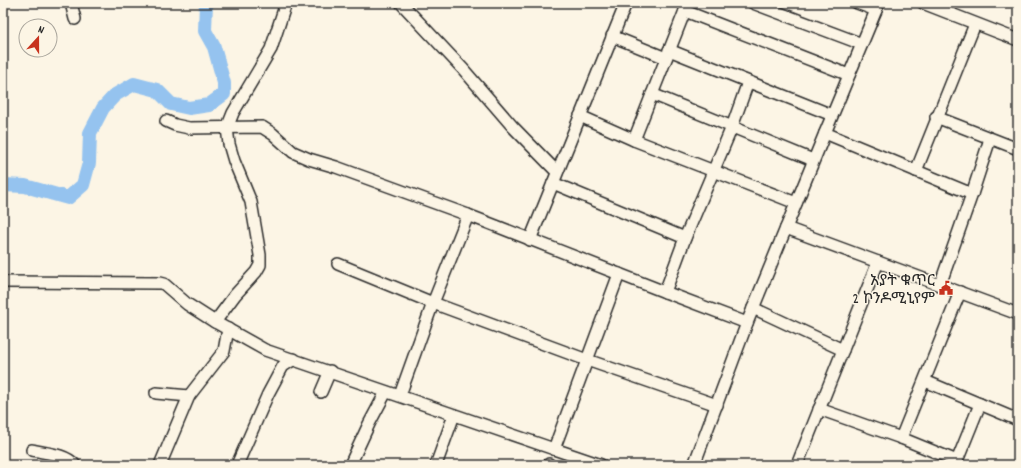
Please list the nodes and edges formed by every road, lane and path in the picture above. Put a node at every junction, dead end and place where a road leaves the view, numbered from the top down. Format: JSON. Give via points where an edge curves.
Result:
{"nodes":[{"id":1,"x":71,"y":3,"type":"edge"},
{"id":2,"x":286,"y":3,"type":"edge"},
{"id":3,"x":401,"y":3,"type":"edge"},
{"id":4,"x":626,"y":3,"type":"edge"},
{"id":5,"x":753,"y":3,"type":"edge"},
{"id":6,"x":857,"y":3,"type":"edge"},
{"id":7,"x":923,"y":3,"type":"edge"},
{"id":8,"x":686,"y":7,"type":"edge"},
{"id":9,"x":878,"y":7,"type":"edge"},
{"id":10,"x":75,"y":19,"type":"dead end"},
{"id":11,"x":975,"y":24,"type":"junction"},
{"id":12,"x":612,"y":36,"type":"junction"},
{"id":13,"x":1018,"y":40,"type":"edge"},
{"id":14,"x":862,"y":44,"type":"junction"},
{"id":15,"x":668,"y":54,"type":"junction"},
{"id":16,"x":850,"y":75,"type":"junction"},
{"id":17,"x":748,"y":82,"type":"junction"},
{"id":18,"x":652,"y":94,"type":"junction"},
{"id":19,"x":832,"y":115,"type":"junction"},
{"id":20,"x":580,"y":116,"type":"junction"},
{"id":21,"x":936,"y":117,"type":"junction"},
{"id":22,"x":166,"y":121,"type":"dead end"},
{"id":23,"x":732,"y":127,"type":"junction"},
{"id":24,"x":227,"y":128,"type":"junction"},
{"id":25,"x":825,"y":133,"type":"junction"},
{"id":26,"x":990,"y":139,"type":"junction"},
{"id":27,"x":634,"y":140,"type":"junction"},
{"id":28,"x":1018,"y":149,"type":"edge"},
{"id":29,"x":813,"y":160,"type":"junction"},
{"id":30,"x":713,"y":171,"type":"junction"},
{"id":31,"x":916,"y":171,"type":"junction"},
{"id":32,"x":557,"y":172,"type":"junction"},
{"id":33,"x":553,"y":183,"type":"junction"},
{"id":34,"x":972,"y":194,"type":"junction"},
{"id":35,"x":796,"y":203,"type":"junction"},
{"id":36,"x":468,"y":215,"type":"junction"},
{"id":37,"x":786,"y":228,"type":"junction"},
{"id":38,"x":685,"y":238,"type":"junction"},
{"id":39,"x":530,"y":240,"type":"junction"},
{"id":40,"x":878,"y":262,"type":"junction"},
{"id":41,"x":338,"y":264,"type":"dead end"},
{"id":42,"x":619,"y":274,"type":"junction"},
{"id":43,"x":3,"y":282,"type":"edge"},
{"id":44,"x":940,"y":285,"type":"junction"},
{"id":45,"x":665,"y":292,"type":"junction"},
{"id":46,"x":960,"y":292,"type":"junction"},
{"id":47,"x":433,"y":303,"type":"junction"},
{"id":48,"x":753,"y":308,"type":"junction"},
{"id":49,"x":1018,"y":314,"type":"edge"},
{"id":50,"x":215,"y":322,"type":"junction"},
{"id":51,"x":747,"y":323,"type":"junction"},
{"id":52,"x":228,"y":329,"type":"junction"},
{"id":53,"x":843,"y":350,"type":"junction"},
{"id":54,"x":294,"y":359,"type":"junction"},
{"id":55,"x":587,"y":360,"type":"junction"},
{"id":56,"x":330,"y":372,"type":"junction"},
{"id":57,"x":925,"y":381,"type":"junction"},
{"id":58,"x":321,"y":392,"type":"dead end"},
{"id":59,"x":386,"y":392,"type":"junction"},
{"id":60,"x":156,"y":393,"type":"dead end"},
{"id":61,"x":400,"y":395,"type":"junction"},
{"id":62,"x":189,"y":396,"type":"junction"},
{"id":63,"x":980,"y":404,"type":"junction"},
{"id":64,"x":717,"y":405,"type":"junction"},
{"id":65,"x":819,"y":409,"type":"junction"},
{"id":66,"x":454,"y":415,"type":"junction"},
{"id":67,"x":1018,"y":420,"type":"edge"},
{"id":68,"x":901,"y":438,"type":"junction"},
{"id":69,"x":554,"y":449,"type":"junction"},
{"id":70,"x":32,"y":450,"type":"dead end"},
{"id":71,"x":957,"y":463,"type":"edge"},
{"id":72,"x":594,"y":464,"type":"edge"},
{"id":73,"x":75,"y":465,"type":"edge"},
{"id":74,"x":160,"y":465,"type":"edge"},
{"id":75,"x":237,"y":465,"type":"edge"},
{"id":76,"x":350,"y":465,"type":"edge"},
{"id":77,"x":436,"y":465,"type":"edge"},
{"id":78,"x":694,"y":465,"type":"edge"},
{"id":79,"x":797,"y":465,"type":"edge"}],
"edges":[{"from":1,"to":10,"type":"street"},
{"from":2,"to":24,"type":"street","via":[[271,49]]},
{"from":3,"to":32,"type":"street"},
{"from":4,"to":12,"type":"street"},
{"from":5,"to":14,"type":"street"},
{"from":6,"to":9,"type":"street"},
{"from":7,"to":11,"type":"street"},
{"from":8,"to":15,"type":"street"},
{"from":8,"to":16,"type":"street"},
{"from":9,"to":14,"type":"street"},
{"from":11,"to":13,"type":"street"},
{"from":11,"to":21,"type":"street"},
{"from":12,"to":15,"type":"street"},
{"from":12,"to":20,"type":"street"},
{"from":14,"to":16,"type":"street"},
{"from":15,"to":17,"type":"street"},
{"from":15,"to":18,"type":"street"},
{"from":16,"to":19,"type":"street"},
{"from":17,"to":19,"type":"street"},
{"from":17,"to":23,"type":"street"},
{"from":18,"to":23,"type":"street"},
{"from":18,"to":27,"type":"street"},
{"from":19,"to":25,"type":"street"},
{"from":20,"to":27,"type":"street"},
{"from":20,"to":32,"type":"street"},
{"from":21,"to":26,"type":"street"},
{"from":21,"to":31,"type":"street"},
{"from":22,"to":24,"type":"street","via":[[189,128]]},
{"from":23,"to":29,"type":"street"},
{"from":23,"to":30,"type":"street"},
{"from":24,"to":36,"type":"street","via":[[262,127],[293,152]]},
{"from":24,"to":50,"type":"street","via":[[234,161],[251,202],[260,265]]},
{"from":25,"to":29,"type":"street"},
{"from":25,"to":31,"type":"street"},
{"from":26,"to":28,"type":"street"},
{"from":26,"to":34,"type":"street"},
{"from":27,"to":30,"type":"street"},
{"from":29,"to":35,"type":"street"},
{"from":30,"to":35,"type":"street"},
{"from":30,"to":38,"type":"street"},
{"from":31,"to":34,"type":"street"},
{"from":32,"to":33,"type":"street"},
{"from":33,"to":38,"type":"street"},
{"from":33,"to":39,"type":"street"},
{"from":34,"to":44,"type":"street"},
{"from":35,"to":37,"type":"street"},
{"from":36,"to":39,"type":"street"},
{"from":36,"to":47,"type":"street"},
{"from":37,"to":40,"type":"street"},
{"from":37,"to":48,"type":"street"},
{"from":38,"to":45,"type":"street"},
{"from":39,"to":42,"type":"street"},
{"from":40,"to":44,"type":"street"},
{"from":40,"to":53,"type":"street"},
{"from":41,"to":47,"type":"street"},
{"from":42,"to":45,"type":"street"},
{"from":42,"to":55,"type":"street"},
{"from":43,"to":50,"type":"street","via":[[160,283]]},
{"from":44,"to":46,"type":"street"},
{"from":45,"to":51,"type":"street"},
{"from":46,"to":49,"type":"street"},
{"from":46,"to":57,"type":"street"},
{"from":47,"to":55,"type":"street"},
{"from":47,"to":61,"type":"street"},
{"from":48,"to":51,"type":"street"},
{"from":48,"to":53,"type":"street"},
{"from":50,"to":52,"type":"street"},
{"from":51,"to":64,"type":"street"},
{"from":52,"to":54,"type":"street","via":[[265,350]]},
{"from":52,"to":62,"type":"street","via":[[224,351]]},
{"from":53,"to":65,"type":"street"},
{"from":54,"to":56,"type":"street"},
{"from":54,"to":75,"type":"street","via":[[283,366]]},
{"from":55,"to":64,"type":"street"},
{"from":55,"to":69,"type":"street"},
{"from":56,"to":58,"type":"street"},
{"from":56,"to":59,"type":"street"},
{"from":57,"to":63,"type":"street"},
{"from":57,"to":68,"type":"street"},
{"from":59,"to":61,"type":"street"},
{"from":59,"to":76,"type":"street"},
{"from":60,"to":62,"type":"street"},
{"from":61,"to":66,"type":"street"},
{"from":62,"to":74,"type":"street"},
{"from":63,"to":67,"type":"street"},
{"from":63,"to":71,"type":"street"},
{"from":64,"to":78,"type":"street"},
{"from":65,"to":68,"type":"street"},
{"from":65,"to":79,"type":"street"},
{"from":66,"to":69,"type":"street"},
{"from":66,"to":77,"type":"street"},
{"from":68,"to":71,"type":"street"},
{"from":69,"to":72,"type":"street"},
{"from":70,"to":73,"type":"street","via":[[62,457]]}]}
